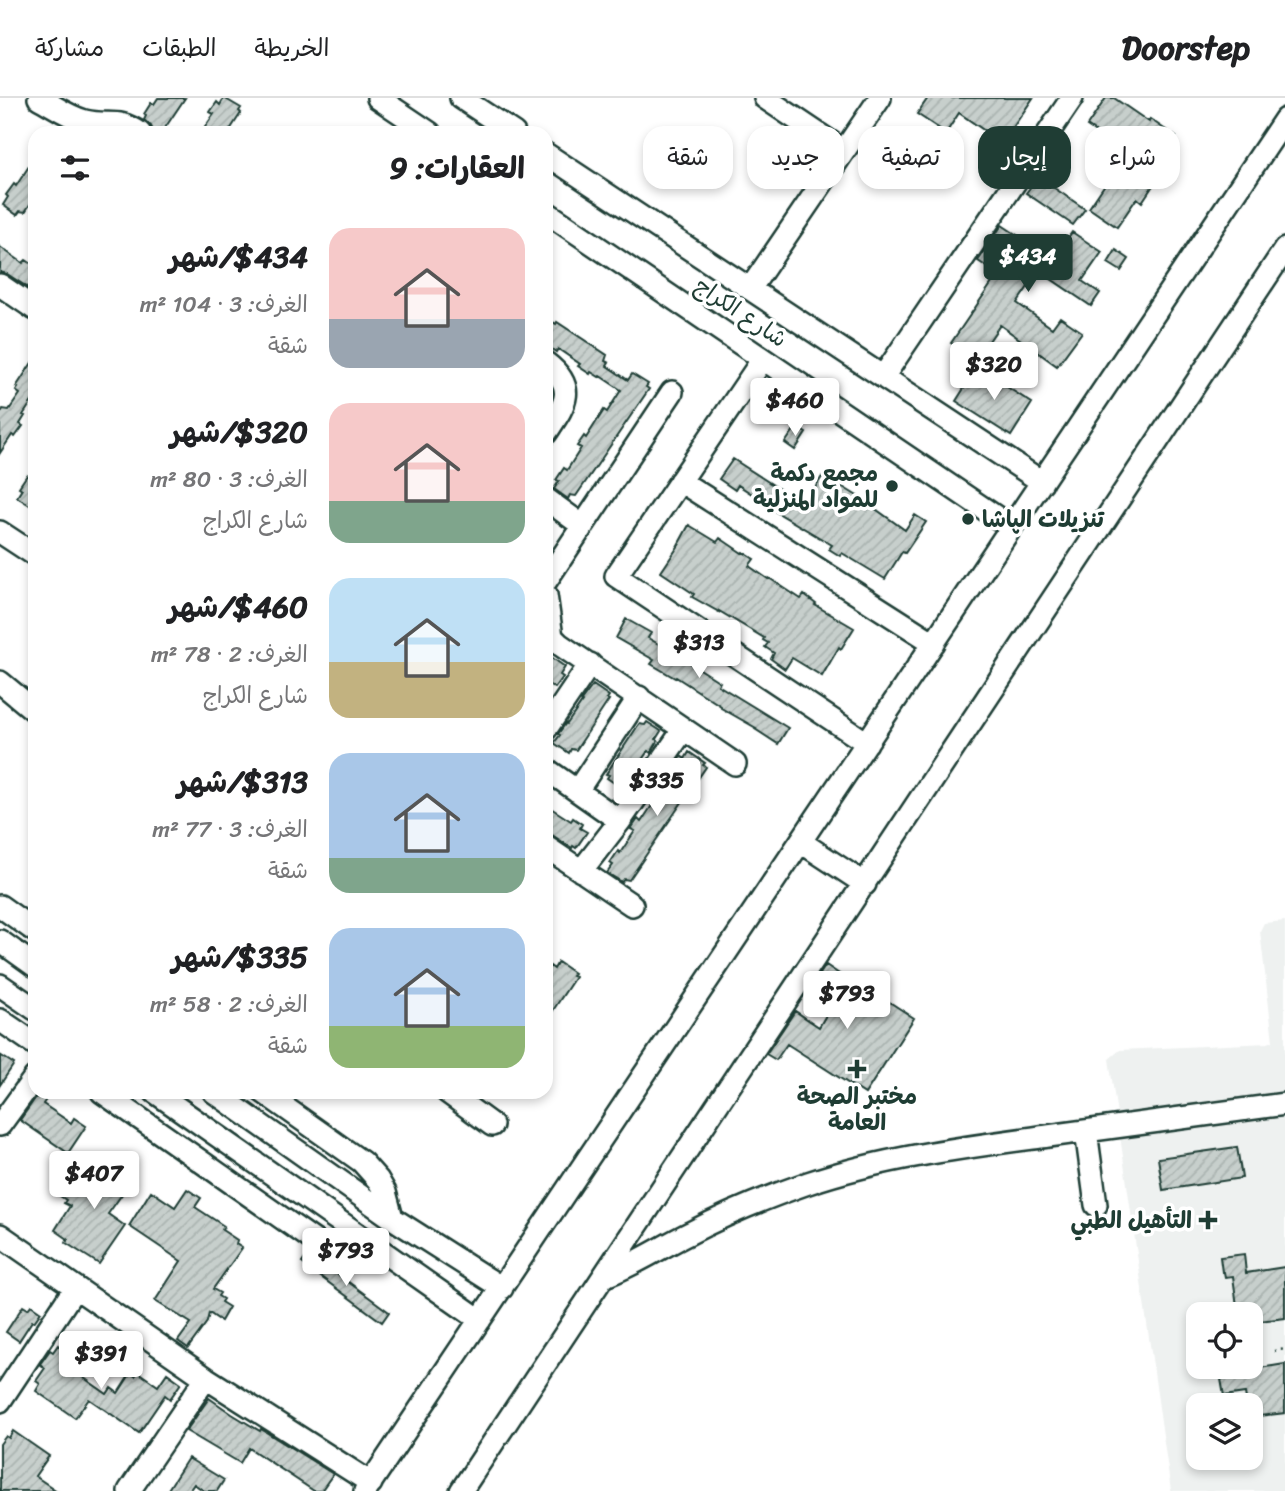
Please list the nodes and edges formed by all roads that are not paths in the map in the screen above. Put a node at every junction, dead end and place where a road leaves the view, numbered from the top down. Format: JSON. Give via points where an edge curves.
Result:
{"nodes":[{"id":1,"x":39,"y":98,"type":"edge"},
{"id":2,"x":378,"y":98,"type":"edge"},
{"id":3,"x":461,"y":98,"type":"edge"},
{"id":4,"x":765,"y":98,"type":"edge"},
{"id":5,"x":880,"y":98,"type":"edge"},
{"id":6,"x":1072,"y":98,"type":"edge"},
{"id":7,"x":1285,"y":119,"type":"edge"},
{"id":8,"x":130,"y":126,"type":"edge"},
{"id":9,"x":420,"y":126,"type":"edge"},
{"id":10,"x":503,"y":126,"type":"edge"},
{"id":11,"x":807,"y":126,"type":"edge"},
{"id":12,"x":844,"y":151,"type":"edge"},
{"id":13,"x":553,"y":159,"type":"edge"},
{"id":14,"x":818,"y":189,"type":"edge"},
{"id":15,"x":553,"y":217,"type":"edge"},
{"id":16,"x":1285,"y":249,"type":"edge"},
{"id":17,"x":0,"y":285,"type":"edge"},
{"id":18,"x":750,"y":289,"type":"junction"},
{"id":19,"x":28,"y":304,"type":"edge"},
{"id":20,"x":763,"y":359,"type":"junction"},
{"id":21,"x":553,"y":369,"type":"edge"},
{"id":22,"x":883,"y":377,"type":"junction"},
{"id":23,"x":672,"y":392,"type":"dead end"},
{"id":24,"x":553,"y":422,"type":"edge"},
{"id":25,"x":680,"y":481,"type":"junction"},
{"id":26,"x":1042,"y":482,"type":"junction"},
{"id":27,"x":553,"y":504,"type":"edge"},
{"id":28,"x":583,"y":526,"type":"junction"},
{"id":29,"x":1012,"y":527,"type":"junction"},
{"id":30,"x":0,"y":532,"type":"edge"},
{"id":31,"x":28,"y":550,"type":"edge"},
{"id":32,"x":553,"y":571,"type":"edge"},
{"id":33,"x":553,"y":637,"type":"edge"},
{"id":34,"x":934,"y":643,"type":"junction"},
{"id":35,"x":590,"y":664,"type":"junction"},
{"id":36,"x":0,"y":682,"type":"edge"},
{"id":37,"x":639,"y":697,"type":"junction"},
{"id":38,"x":28,"y":704,"type":"edge"},
{"id":39,"x":553,"y":719,"type":"edge"},
{"id":40,"x":684,"y":729,"type":"junction"},
{"id":41,"x":867,"y":743,"type":"junction"},
{"id":42,"x":736,"y":764,"type":"dead end"},
{"id":43,"x":553,"y":774,"type":"edge"},
{"id":44,"x":577,"y":791,"type":"junction"},
{"id":45,"x":620,"y":821,"type":"junction"},
{"id":46,"x":801,"y":842,"type":"junction"},
{"id":47,"x":553,"y":852,"type":"edge"},
{"id":48,"x":581,"y":871,"type":"junction"},
{"id":49,"x":865,"y":884,"type":"junction"},
{"id":50,"x":632,"y":905,"type":"dead end"},
{"id":51,"x":0,"y":906,"type":"edge"},
{"id":52,"x":28,"y":926,"type":"edge"},
{"id":53,"x":0,"y":941,"type":"edge"},
{"id":54,"x":28,"y":961,"type":"edge"},
{"id":55,"x":0,"y":985,"type":"edge"},
{"id":56,"x":28,"y":1004,"type":"edge"},
{"id":57,"x":0,"y":1020,"type":"edge"},
{"id":58,"x":28,"y":1040,"type":"edge"},
{"id":59,"x":28,"y":1087,"type":"edge"},
{"id":60,"x":112,"y":1099,"type":"edge"},
{"id":61,"x":165,"y":1099,"type":"edge"},
{"id":62,"x":224,"y":1099,"type":"edge"},
{"id":63,"x":273,"y":1099,"type":"edge"},
{"id":64,"x":457,"y":1099,"type":"edge"},
{"id":65,"x":1285,"y":1104,"type":"edge"},
{"id":66,"x":0,"y":1125,"type":"edge"},
{"id":67,"x":260,"y":1125,"type":"junction"},
{"id":68,"x":492,"y":1125,"type":"dead end"},
{"id":69,"x":1086,"y":1131,"type":"junction"},
{"id":70,"x":241,"y":1151,"type":"junction"},
{"id":71,"x":1096,"y":1205,"type":"dead end"},
{"id":72,"x":392,"y":1218,"type":"junction"},
{"id":73,"x":0,"y":1235,"type":"edge"},
{"id":74,"x":373,"y":1245,"type":"junction"},
{"id":75,"x":605,"y":1276,"type":"junction"},
{"id":76,"x":75,"y":1288,"type":"junction"},
{"id":77,"x":502,"y":1288,"type":"junction"},
{"id":78,"x":480,"y":1320,"type":"junction"},
{"id":79,"x":206,"y":1377,"type":"junction"},
{"id":80,"x":0,"y":1401,"type":"edge"},
{"id":81,"x":368,"y":1487,"type":"edge"},
{"id":82,"x":129,"y":1491,"type":"edge"},
{"id":83,"x":461,"y":1491,"type":"edge"}],
"edges":[{"from":1,"to":8,"type":"street","via":[[76,119]]},
{"from":2,"to":9,"type":"street"},
{"from":3,"to":10,"type":"street"},
{"from":4,"to":11,"type":"street"},
{"from":5,"to":12,"type":"street"},
{"from":6,"to":22,"type":"street"},
{"from":7,"to":26,"type":"street"},
{"from":13,"to":18,"type":"street"},
{"from":14,"to":18,"type":"street"},
{"from":15,"to":20,"type":"street","name":"شارع الكراج"},
{"from":16,"to":49,"type":"street"},
{"from":17,"to":19,"type":"street"},
{"from":18,"to":22,"type":"street"},
{"from":20,"to":25,"type":"street"},
{"from":20,"to":29,"type":"street","name":"شارع الكراج"},
{"from":21,"to":24,"type":"street","via":[[566,392],[564,406]]},
{"from":22,"to":26,"type":"street"},
{"from":23,"to":28,"type":"street"},
{"from":25,"to":34,"type":"street"},
{"from":25,"to":41,"type":"street","via":[[616,576]]},
{"from":26,"to":29,"type":"street"},
{"from":27,"to":28,"type":"street"},
{"from":28,"to":32,"type":"street"},
{"from":29,"to":34,"type":"street"},
{"from":30,"to":31,"type":"street"},
{"from":33,"to":35,"type":"street"},
{"from":34,"to":41,"type":"street"},
{"from":35,"to":37,"type":"street"},
{"from":35,"to":39,"type":"street"},
{"from":36,"to":38,"type":"street"},
{"from":37,"to":40,"type":"street"},
{"from":37,"to":44,"type":"street"},
{"from":40,"to":42,"type":"street"},
{"from":40,"to":45,"type":"street"},
{"from":41,"to":46,"type":"street"},
{"from":43,"to":44,"type":"street"},
{"from":44,"to":45,"type":"street"},
{"from":45,"to":48,"type":"street"},
{"from":46,"to":49,"type":"street"},
{"from":46,"to":77,"type":"street"},
{"from":47,"to":48,"type":"street"},
{"from":48,"to":50,"type":"street"},
{"from":49,"to":75,"type":"street"},
{"from":51,"to":52,"type":"street"},
{"from":53,"to":54,"type":"street"},
{"from":55,"to":56,"type":"street"},
{"from":57,"to":58,"type":"street"},
{"from":59,"to":66,"type":"street"},
{"from":60,"to":74,"type":"street","via":[[326,1250],[345,1253]]},
{"from":61,"to":70,"type":"street"},
{"from":62,"to":67,"type":"street"},
{"from":63,"to":72,"type":"street","via":[[362,1161],[385,1192]]},
{"from":64,"to":68,"type":"street"},
{"from":65,"to":69,"type":"street"},
{"from":67,"to":70,"type":"street"},
{"from":67,"to":72,"type":"street"},
{"from":69,"to":71,"type":"street"},
{"from":69,"to":75,"type":"street","via":[[897,1158],[844,1172],[767,1198]]},
{"from":70,"to":74,"type":"street"},
{"from":72,"to":77,"type":"street"},
{"from":73,"to":76,"type":"street"},
{"from":74,"to":78,"type":"street"},
{"from":75,"to":83,"type":"street"},
{"from":76,"to":79,"type":"street"},
{"from":76,"to":80,"type":"street"},
{"from":77,"to":78,"type":"street"},
{"from":78,"to":81,"type":"street"},
{"from":79,"to":81,"type":"street"},
{"from":79,"to":82,"type":"street"}]}
